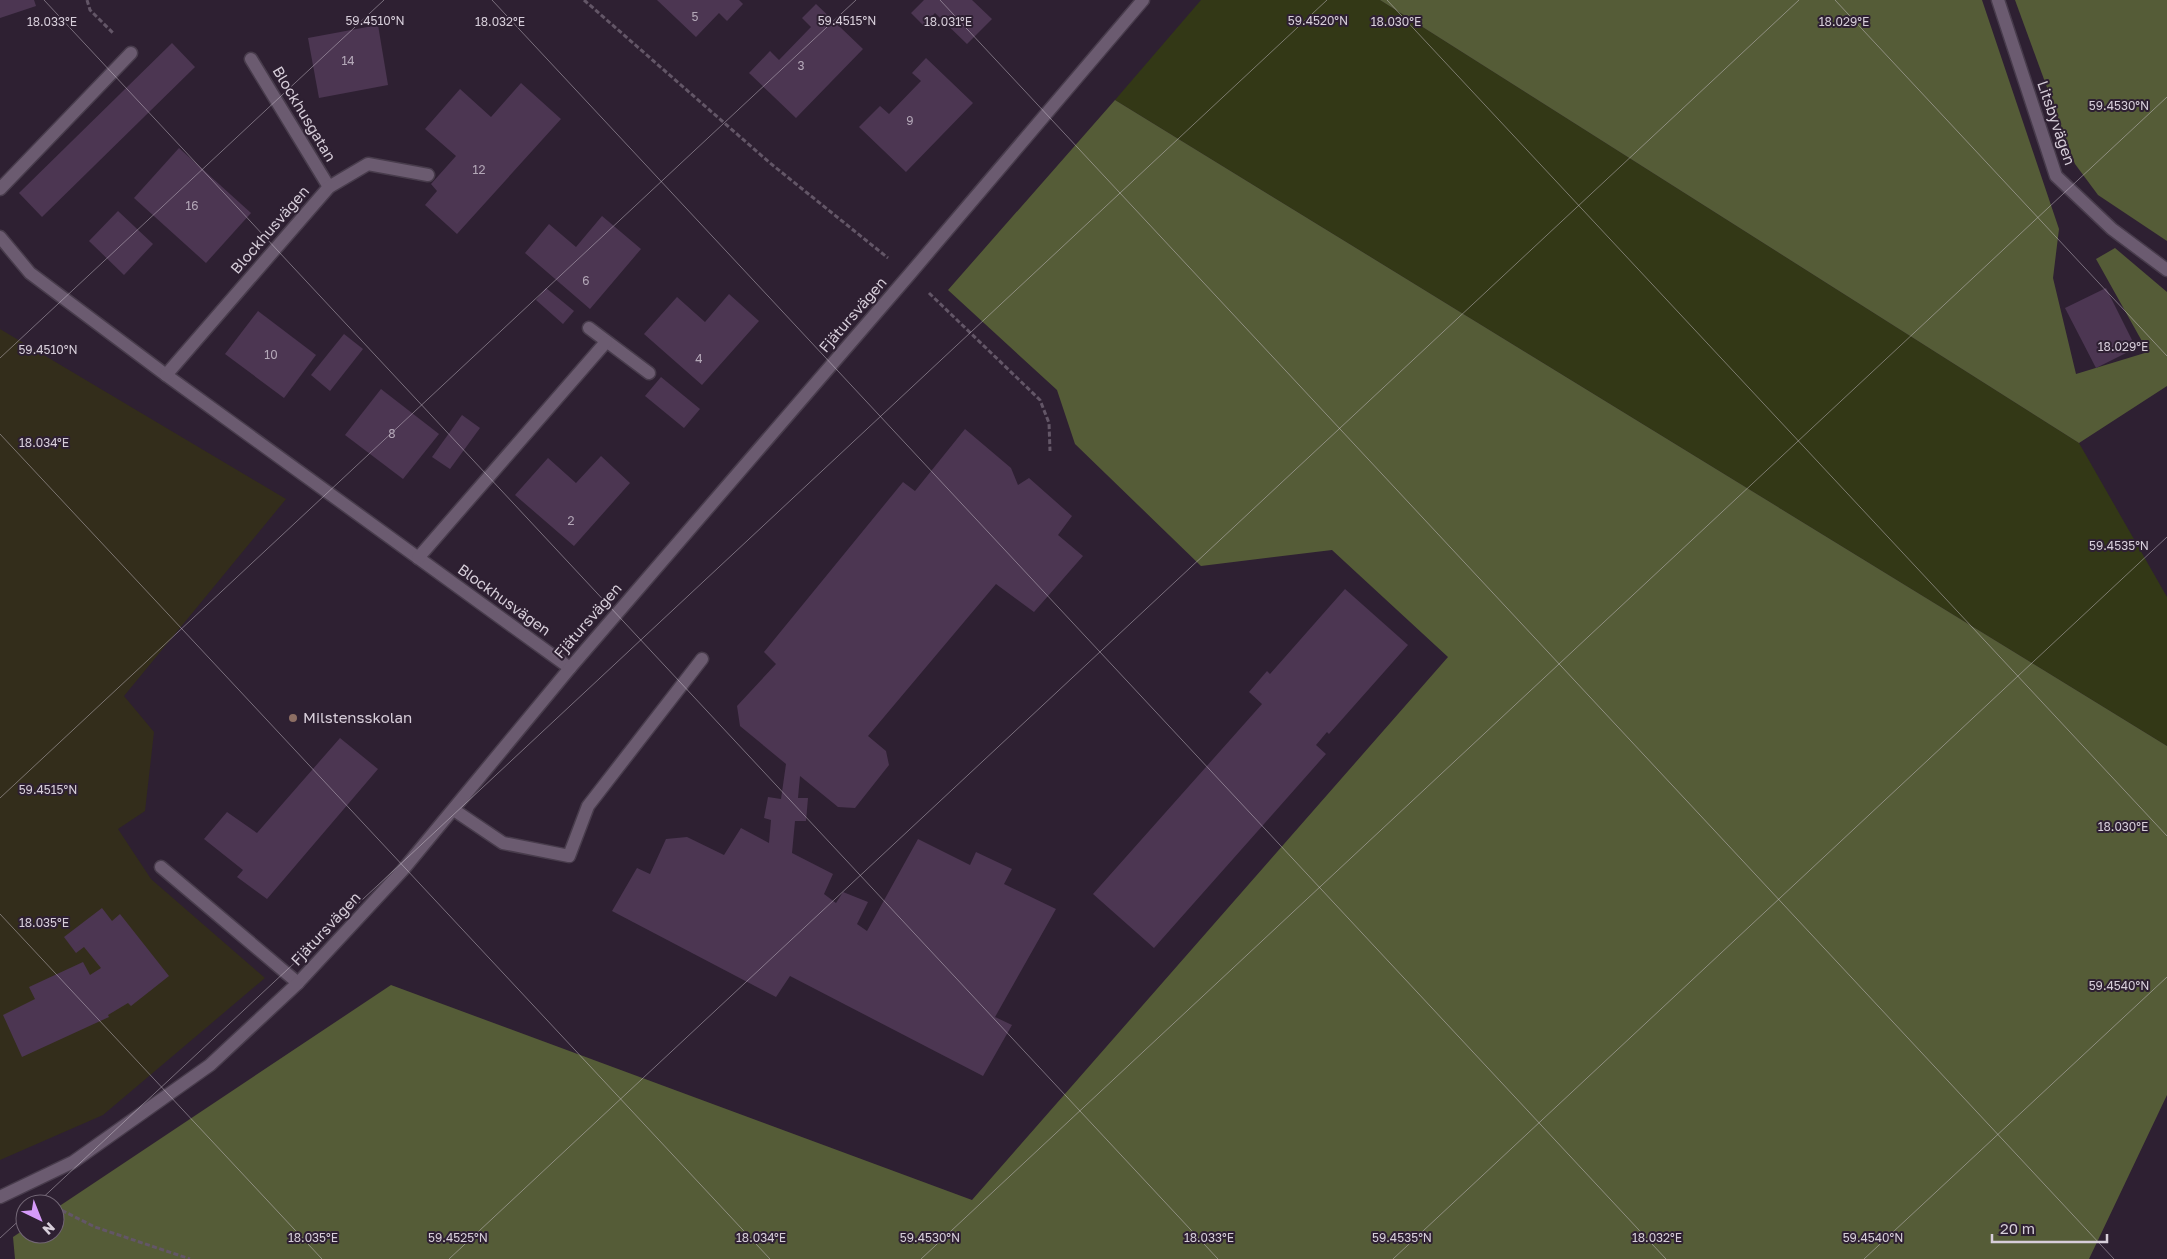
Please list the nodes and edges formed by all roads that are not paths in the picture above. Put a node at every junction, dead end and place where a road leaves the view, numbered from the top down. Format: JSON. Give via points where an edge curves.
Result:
{"nodes":[{"id":1,"x":1143,"y":0,"type":"edge"},
{"id":2,"x":1998,"y":0,"type":"edge"},
{"id":3,"x":131,"y":53,"type":"road end"},
{"id":4,"x":251,"y":59,"type":"dead end"},
{"id":5,"x":428,"y":175,"type":"dead end"},
{"id":6,"x":329,"y":187,"type":"junction"},
{"id":7,"x":0,"y":189,"type":"edge"},
{"id":8,"x":0,"y":237,"type":"edge"},
{"id":9,"x":2167,"y":270,"type":"edge"},
{"id":10,"x":589,"y":328,"type":"dead end"},
{"id":11,"x":606,"y":342,"type":"junction"},
{"id":12,"x":649,"y":373,"type":"dead end"},
{"id":13,"x":166,"y":375,"type":"junction"},
{"id":14,"x":418,"y":558,"type":"junction"},
{"id":15,"x":702,"y":659,"type":"dead end"},
{"id":16,"x":570,"y":668,"type":"junction"},
{"id":17,"x":454,"y":810,"type":"junction"},
{"id":18,"x":161,"y":867,"type":"dead end"},
{"id":19,"x":298,"y":983,"type":"junction"},
{"id":20,"x":0,"y":1197,"type":"edge"}],
"edges":[{"from":1,"to":16,"type":"street","name":"Fjätursvägen"},
{"from":2,"to":9,"type":"street","name":"Litsbyvägen","via":[[2056,176],[2112,229]]},
{"from":3,"to":7,"type":"street"},
{"from":4,"to":6,"type":"street","name":"Blockhusgatan"},
{"from":5,"to":6,"type":"street","name":"Blockhusvägen","via":[[368,164]]},
{"from":6,"to":13,"type":"street","name":"Blockhusvägen"},
{"from":8,"to":13,"type":"street","name":"Blockhusvägen","via":[[30,273]]},
{"from":10,"to":11,"type":"street"},
{"from":11,"to":12,"type":"street"},
{"from":11,"to":14,"type":"street"},
{"from":13,"to":14,"type":"street","name":"Blockhusvägen"},
{"from":14,"to":16,"type":"street","name":"Blockhusvägen"},
{"from":15,"to":17,"type":"street","via":[[588,806],[570,856],[503,843]]},
{"from":16,"to":17,"type":"street","name":"Fjätursvägen"},
{"from":17,"to":19,"type":"street","name":"Fjätursvägen"},
{"from":18,"to":19,"type":"street"},
{"from":19,"to":20,"type":"street","name":"Fjätursvägen","via":[[202,1071],[73,1162]]}]}
